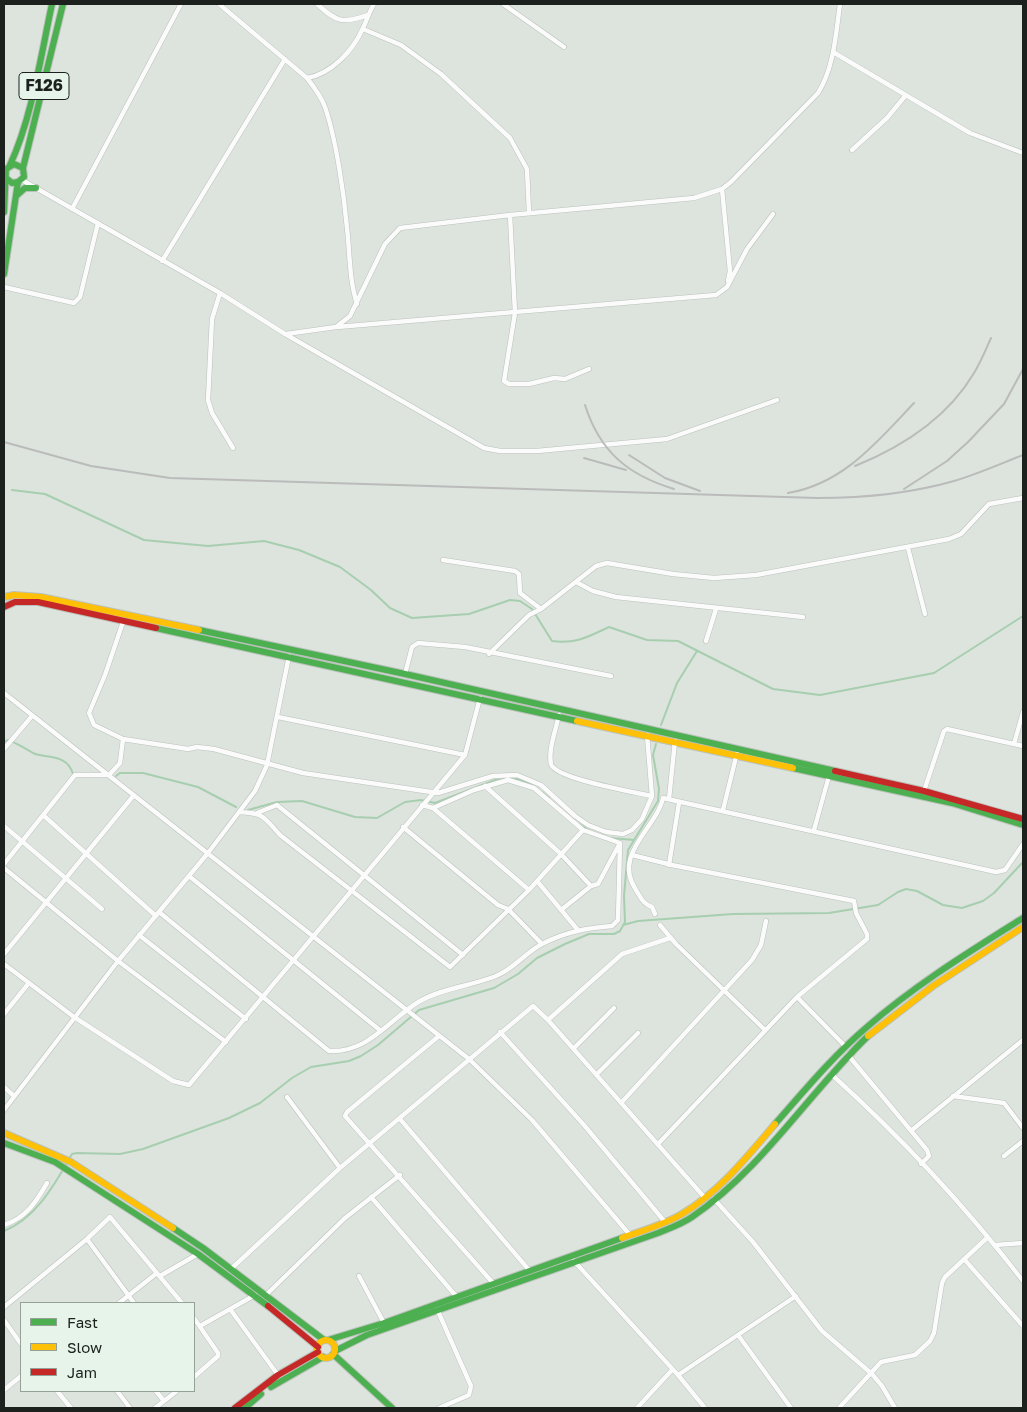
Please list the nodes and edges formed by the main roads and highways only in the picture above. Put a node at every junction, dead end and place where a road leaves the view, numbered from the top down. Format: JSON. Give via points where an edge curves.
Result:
{"nodes":[{"id":1,"x":52,"y":4,"type":"edge"},
{"id":2,"x":63,"y":4,"type":"edge"},
{"id":3,"x":7,"y":167,"type":"edge"},
{"id":4,"x":23,"y":168,"type":"junction"},
{"id":5,"x":6,"y":178,"type":"junction"},
{"id":6,"x":20,"y":181,"type":"junction"},
{"id":7,"x":36,"y":188,"type":"road end"},
{"id":8,"x":16,"y":196,"type":"junction"},
{"id":9,"x":4,"y":212,"type":"edge"},
{"id":10,"x":4,"y":274,"type":"edge"},
{"id":11,"x":4,"y":597,"type":"edge"},
{"id":12,"x":4,"y":607,"type":"edge"},
{"id":13,"x":481,"y":695,"type":"junction"},
{"id":14,"x":737,"y":752,"type":"junction"},
{"id":15,"x":1023,"y":819,"type":"edge"},
{"id":16,"x":1023,"y":825,"type":"edge"},
{"id":17,"x":1023,"y":918,"type":"edge"},
{"id":18,"x":1023,"y":927,"type":"edge"},
{"id":19,"x":4,"y":1133,"type":"edge"},
{"id":20,"x":4,"y":1143,"type":"edge"},
{"id":21,"x":326,"y":1340,"type":"junction"},
{"id":22,"x":320,"y":1352,"type":"junction"},
{"id":23,"x":334,"y":1353,"type":"junction"},
{"id":24,"x":236,"y":1408,"type":"edge"},
{"id":25,"x":245,"y":1408,"type":"edge"},
{"id":26,"x":392,"y":1408,"type":"edge"}],
"edges":[{"from":1,"to":3,"type":"main road","number":"F126","via":[[17,150]]},
{"from":2,"to":4,"type":"main road","number":"F126"},
{"from":3,"to":4,"type":"main road","via":[[17,164]]},
{"from":3,"to":5,"type":"main road","number":"F126"},
{"from":4,"to":6,"type":"main road","number":"F126"},
{"from":5,"to":6,"type":"main road","via":[[12,183]]},
{"from":5,"to":9,"type":"main road","number":"F126"},
{"from":6,"to":8,"type":"main road","number":"F126"},
{"from":7,"to":8,"type":"main road","via":[[25,188]]},
{"from":8,"to":10,"type":"main road","number":"F126"},
{"from":11,"to":13,"type":"main road","via":[[41,597],[405,674]]},
{"from":12,"to":13,"type":"main road","via":[[15,602],[38,602],[289,658]]},
{"from":13,"to":14,"type":"main road"},
{"from":13,"to":14,"type":"main road","via":[[647,735]]},
{"from":14,"to":15,"type":"main road","via":[[924,791]]},
{"from":14,"to":16,"type":"main road","via":[[952,803]]},
{"from":17,"to":21,"type":"main road","via":[[891,1007],[846,1046],[732,1174],[681,1215],[384,1323]]},
{"from":18,"to":23,"type":"main road","via":[[876,1029],[848,1055],[759,1156],[690,1218],[658,1233],[437,1309],[367,1336]]},
{"from":19,"to":21,"type":"main road","via":[[70,1162],[232,1268]]},
{"from":20,"to":22,"type":"main road","via":[[55,1162],[198,1254],[255,1295]]},
{"from":21,"to":22,"type":"main road"},
{"from":21,"to":23,"type":"main road","via":[[334,1345]]},
{"from":22,"to":23,"type":"main road"},
{"from":22,"to":24,"type":"main road","via":[[278,1375]]},
{"from":22,"to":25,"type":"main road"},
{"from":23,"to":26,"type":"main road"}]}
